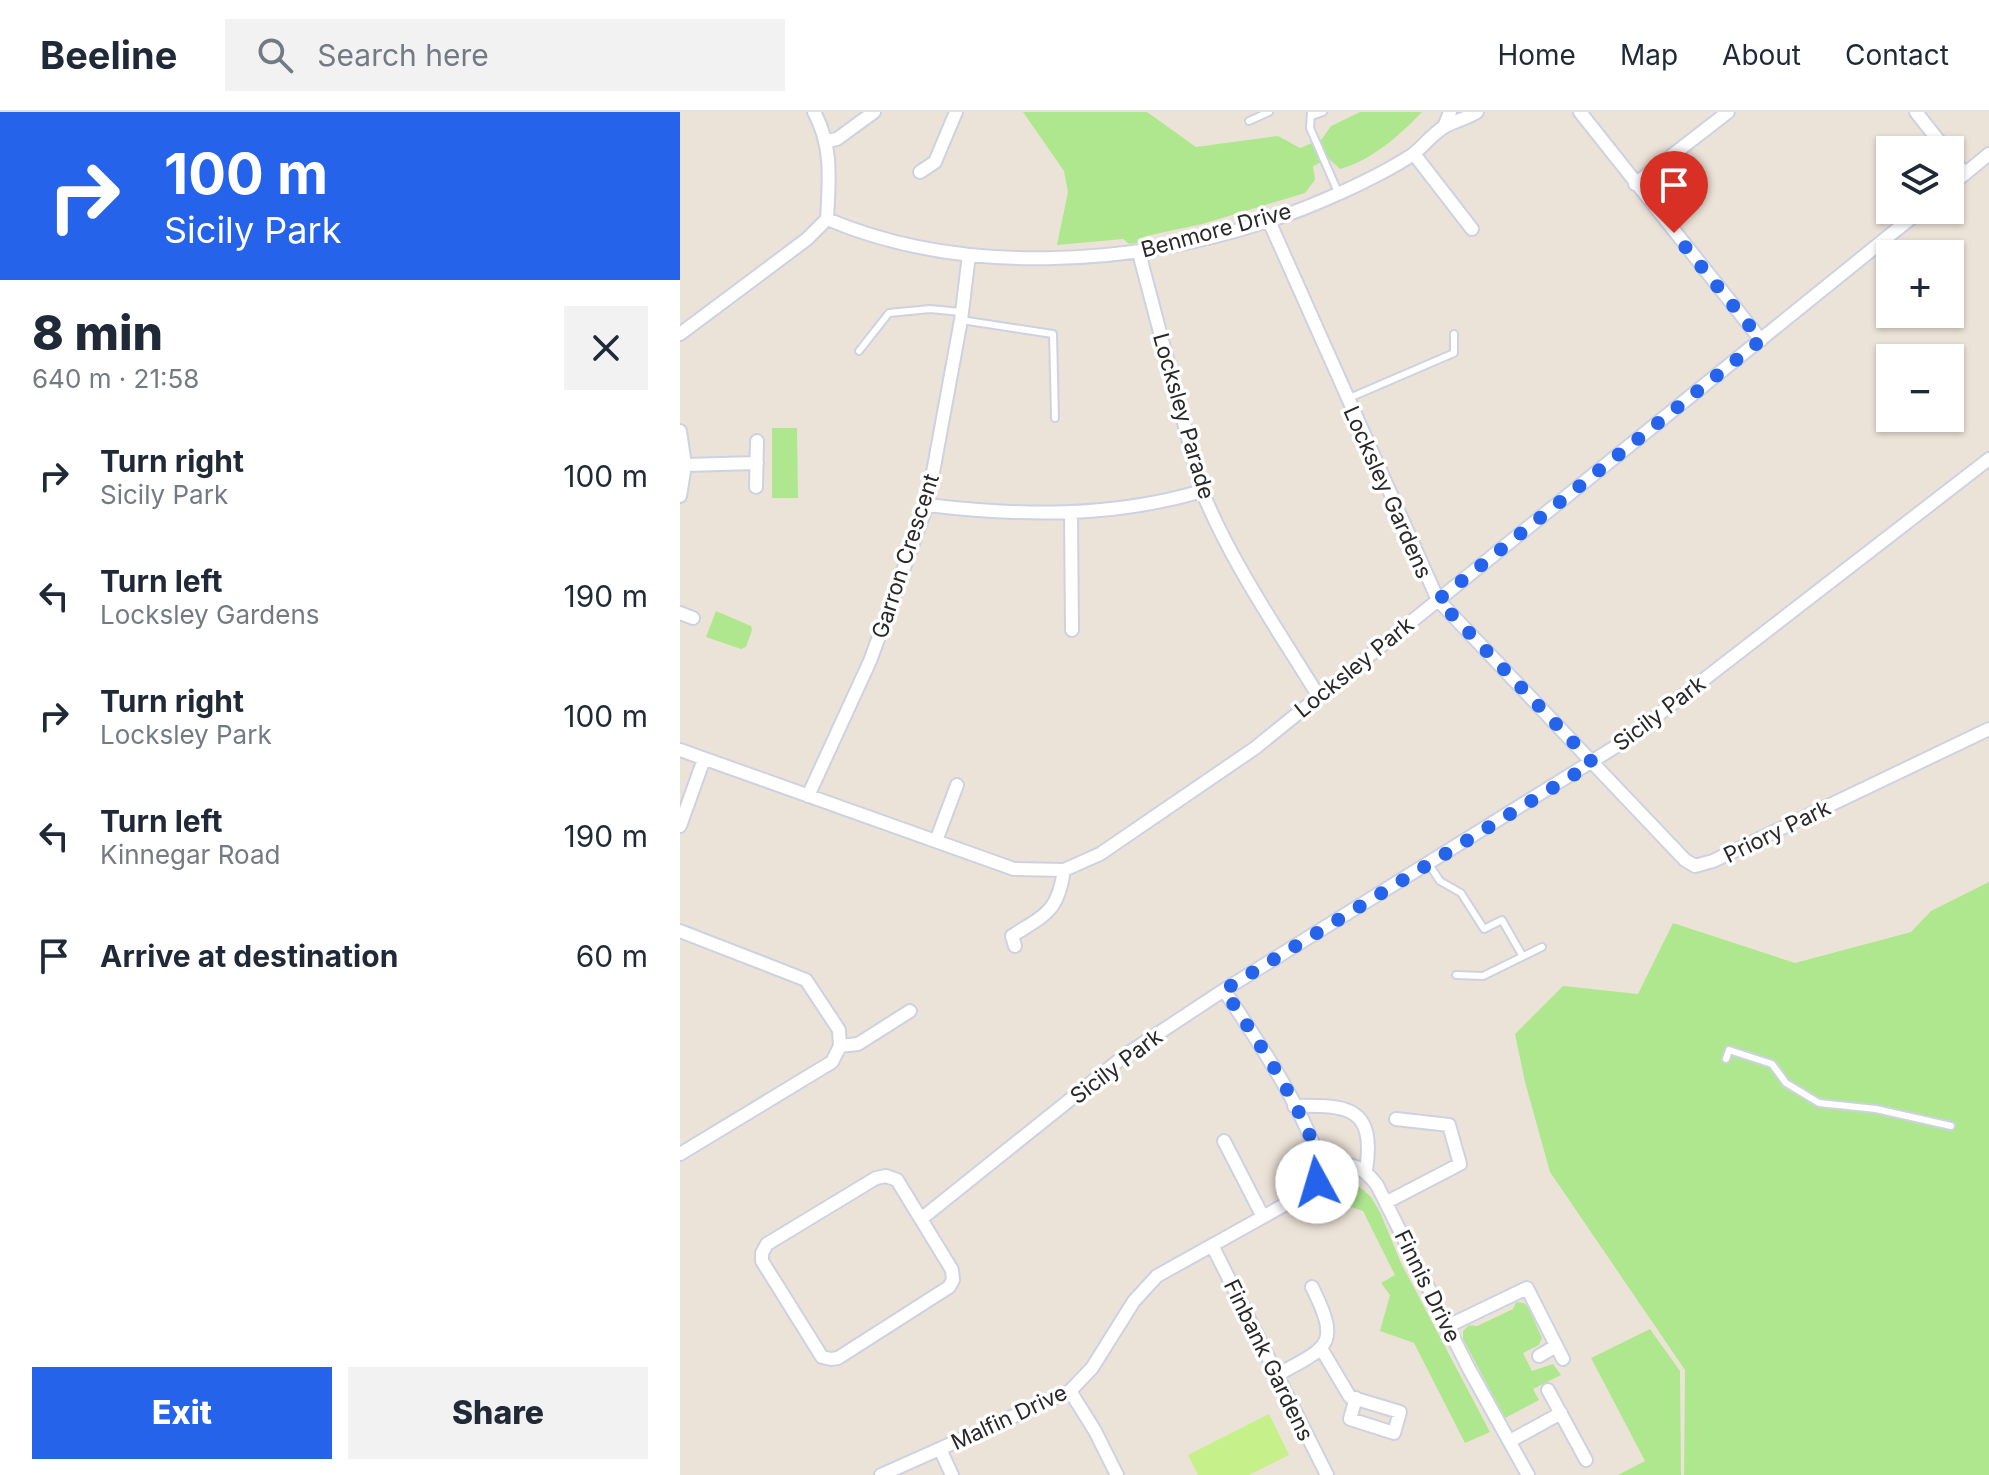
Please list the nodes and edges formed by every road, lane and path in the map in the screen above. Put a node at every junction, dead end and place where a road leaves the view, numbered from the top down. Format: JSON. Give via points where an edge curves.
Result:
{"nodes":[{"id":1,"x":814,"y":112,"type":"edge"},
{"id":2,"x":874,"y":112,"type":"edge"},
{"id":3,"x":956,"y":112,"type":"edge"},
{"id":4,"x":1269,"y":112,"type":"edge"},
{"id":5,"x":1323,"y":112,"type":"edge"},
{"id":6,"x":1450,"y":112,"type":"edge"},
{"id":7,"x":1477,"y":112,"type":"edge"},
{"id":8,"x":1580,"y":112,"type":"edge"},
{"id":9,"x":1728,"y":112,"type":"edge"},
{"id":10,"x":1916,"y":112,"type":"edge"},
{"id":11,"x":1311,"y":114,"type":"edge"},
{"id":12,"x":1249,"y":121,"type":"dead end"},
{"id":13,"x":1444,"y":127,"type":"junction"},
{"id":14,"x":1935,"y":136,"type":"edge"},
{"id":15,"x":827,"y":141,"type":"junction"},
{"id":16,"x":1414,"y":154,"type":"junction"},
{"id":17,"x":1989,"y":154,"type":"edge"},
{"id":18,"x":920,"y":172,"type":"dead end"},
{"id":19,"x":1965,"y":174,"type":"edge"},
{"id":20,"x":1635,"y":184,"type":"junction"},
{"id":21,"x":1338,"y":192,"type":"junction"},
{"id":22,"x":827,"y":219,"type":"junction"},
{"id":23,"x":1269,"y":221,"type":"junction"},
{"id":24,"x":1904,"y":224,"type":"edge"},
{"id":25,"x":1472,"y":229,"type":"dead end"},
{"id":26,"x":1139,"y":253,"type":"junction"},
{"id":27,"x":969,"y":255,"type":"junction"},
{"id":28,"x":962,"y":316,"type":"junction"},
{"id":29,"x":680,"y":334,"type":"edge"},
{"id":30,"x":1454,"y":334,"type":"dead end"},
{"id":31,"x":1761,"y":340,"type":"junction"},
{"id":32,"x":859,"y":351,"type":"dead end"},
{"id":33,"x":1347,"y":399,"type":"junction"},
{"id":34,"x":1055,"y":418,"type":"dead end"},
{"id":35,"x":680,"y":431,"type":"edge"},
{"id":36,"x":757,"y":441,"type":"dead end"},
{"id":37,"x":1989,"y":459,"type":"edge"},
{"id":38,"x":757,"y":463,"type":"junction"},
{"id":39,"x":685,"y":465,"type":"junction"},
{"id":40,"x":756,"y":487,"type":"dead end"},
{"id":41,"x":1202,"y":491,"type":"junction"},
{"id":42,"x":680,"y":496,"type":"edge"},
{"id":43,"x":927,"y":505,"type":"junction"},
{"id":44,"x":1071,"y":514,"type":"junction"},
{"id":45,"x":1438,"y":600,"type":"junction"},
{"id":46,"x":680,"y":613,"type":"edge"},
{"id":47,"x":693,"y":618,"type":"dead end"},
{"id":48,"x":1072,"y":630,"type":"dead end"},
{"id":49,"x":1319,"y":697,"type":"junction"},
{"id":50,"x":1989,"y":729,"type":"edge"},
{"id":51,"x":680,"y":750,"type":"edge"},
{"id":52,"x":704,"y":759,"type":"junction"},
{"id":53,"x":1593,"y":763,"type":"junction"},
{"id":54,"x":957,"y":785,"type":"dead end"},
{"id":55,"x":808,"y":796,"type":"junction"},
{"id":56,"x":680,"y":826,"type":"edge"},
{"id":57,"x":936,"y":841,"type":"junction"},
{"id":58,"x":1428,"y":863,"type":"junction"},
{"id":59,"x":1064,"y":870,"type":"junction"},
{"id":60,"x":680,"y":931,"type":"edge"},
{"id":61,"x":1015,"y":946,"type":"dead end"},
{"id":62,"x":1542,"y":947,"type":"dead end"},
{"id":63,"x":1522,"y":955,"type":"junction"},
{"id":64,"x":1456,"y":975,"type":"dead end"},
{"id":65,"x":1224,"y":990,"type":"junction"},
{"id":66,"x":910,"y":1011,"type":"dead end"},
{"id":67,"x":840,"y":1046,"type":"junction"},
{"id":68,"x":1726,"y":1059,"type":"dead end"},
{"id":69,"x":1294,"y":1106,"type":"junction"},
{"id":70,"x":1396,"y":1119,"type":"dead end"},
{"id":71,"x":1951,"y":1126,"type":"dead end"},
{"id":72,"x":1224,"y":1141,"type":"dead end"},
{"id":73,"x":680,"y":1154,"type":"edge"},
{"id":74,"x":1322,"y":1168,"type":"junction"},
{"id":75,"x":1366,"y":1170,"type":"junction"},
{"id":76,"x":1387,"y":1202,"type":"junction"},
{"id":77,"x":1262,"y":1215,"type":"junction"},
{"id":78,"x":921,"y":1219,"type":"junction"},
{"id":79,"x":1212,"y":1245,"type":"junction"},
{"id":80,"x":1312,"y":1287,"type":"dead end"},
{"id":81,"x":1448,"y":1326,"type":"junction"},
{"id":82,"x":1556,"y":1346,"type":"junction"},
{"id":83,"x":1322,"y":1350,"type":"junction"},
{"id":84,"x":1539,"y":1356,"type":"dead end"},
{"id":85,"x":1563,"y":1359,"type":"dead end"},
{"id":86,"x":1275,"y":1376,"type":"junction"},
{"id":87,"x":1548,"y":1390,"type":"dead end"},
{"id":88,"x":1070,"y":1391,"type":"junction"},
{"id":89,"x":1356,"y":1398,"type":"dead end"},
{"id":90,"x":1561,"y":1413,"type":"junction"},
{"id":91,"x":1510,"y":1441,"type":"junction"},
{"id":92,"x":940,"y":1449,"type":"junction"},
{"id":93,"x":1586,"y":1460,"type":"dead end"},
{"id":94,"x":881,"y":1475,"type":"edge"},
{"id":95,"x":952,"y":1475,"type":"edge"},
{"id":96,"x":1117,"y":1475,"type":"edge"},
{"id":97,"x":1327,"y":1475,"type":"edge"},
{"id":98,"x":1528,"y":1475,"type":"edge"}],
"edges":[{"from":1,"to":15,"type":"street"},
{"from":2,"to":15,"type":"street"},
{"from":3,"to":18,"type":"street","via":[[935,162]]},
{"from":4,"to":12,"type":"lane"},
{"from":5,"to":11,"type":"lane"},
{"from":6,"to":13,"type":"street","name":"Benmore Drive"},
{"from":7,"to":13,"type":"street","name":"Benmore Drive"},
{"from":8,"to":20,"type":"street"},
{"from":9,"to":20,"type":"street"},
{"from":10,"to":14,"type":"street"},
{"from":11,"to":21,"type":"lane","via":[[1310,128]]},
{"from":13,"to":16,"type":"street","name":"Benmore Drive"},
{"from":15,"to":22,"type":"street"},
{"from":16,"to":21,"type":"street","name":"Benmore Drive"},
{"from":16,"to":25,"type":"street"},
{"from":17,"to":19,"type":"street"},
{"from":20,"to":31,"type":"street"},
{"from":21,"to":23,"type":"street","name":"Benmore Drive"},
{"from":22,"to":27,"type":"street","name":"Benmore Drive"},
{"from":22,"to":29,"type":"street"},
{"from":23,"to":26,"type":"street","name":"Benmore Drive"},
{"from":23,"to":33,"type":"street","name":"Locksley Gardens"},
{"from":24,"to":31,"type":"street","name":"Locksley Park"},
{"from":26,"to":27,"type":"street","name":"Benmore Drive"},
{"from":26,"to":41,"type":"street","name":"Locksley Parade"},
{"from":27,"to":28,"type":"street","name":"Garron Crescent"},
{"from":28,"to":32,"type":"lane","via":[[930,309],[889,313]]},
{"from":28,"to":34,"type":"lane","via":[[1053,334]]},
{"from":28,"to":43,"type":"street","name":"Garron Crescent"},
{"from":30,"to":33,"type":"lane","via":[[1454,353]]},
{"from":31,"to":45,"type":"street","name":"Locksley Park"},
{"from":33,"to":45,"type":"street","name":"Locksley Gardens"},
{"from":35,"to":39,"type":"street"},
{"from":36,"to":38,"type":"street"},
{"from":37,"to":53,"type":"street","name":"Sicily Park"},
{"from":38,"to":39,"type":"street"},
{"from":38,"to":40,"type":"street"},
{"from":39,"to":42,"type":"street"},
{"from":41,"to":44,"type":"street","via":[[1129,508]]},
{"from":41,"to":49,"type":"street","name":"Locksley Parade","via":[[1217,527]]},
{"from":43,"to":44,"type":"street"},
{"from":43,"to":55,"type":"street","name":"Garron Crescent","via":[[870,661]]},
{"from":44,"to":48,"type":"street"},
{"from":45,"to":49,"type":"street","name":"Locksley Park"},
{"from":45,"to":53,"type":"street","name":"Locksley Gardens"},
{"from":46,"to":47,"type":"street"},
{"from":49,"to":59,"type":"street","name":"Locksley Park","via":[[1255,748],[1112,846]]},
{"from":50,"to":53,"type":"street","name":"Priory Park","via":[[1695,866]]},
{"from":51,"to":52,"type":"street","name":"Locksley Park"},
{"from":52,"to":55,"type":"street","name":"Locksley Park"},
{"from":52,"to":56,"type":"street"},
{"from":53,"to":58,"type":"street","name":"Sicily Park"},
{"from":54,"to":57,"type":"street"},
{"from":55,"to":57,"type":"street","name":"Locksley Park"},
{"from":57,"to":59,"type":"street","name":"Locksley Park","via":[[1014,869]]},
{"from":58,"to":63,"type":"lane","via":[[1440,881],[1461,893],[1484,929],[1502,920]]},
{"from":58,"to":65,"type":"street","name":"Sicily Park"},
{"from":59,"to":61,"type":"street","via":[[1053,910],[1012,936]]},
{"from":60,"to":67,"type":"street","via":[[806,980],[839,1030]]},
{"from":62,"to":63,"type":"lane"},
{"from":63,"to":64,"type":"lane","via":[[1483,976]]},
{"from":65,"to":69,"type":"street"},
{"from":65,"to":78,"type":"street","name":"Sicily Park","via":[[1127,1054]]},
{"from":66,"to":67,"type":"street","via":[[858,1044]]},
{"from":67,"to":73,"type":"street","via":[[832,1062]]},
{"from":68,"to":71,"type":"lane","via":[[1729,1050],[1772,1064],[1786,1083],[1819,1103]]},
{"from":69,"to":74,"type":"street"},
{"from":69,"to":75,"type":"street","via":[[1352,1111],[1366,1132]]},
{"from":70,"to":76,"type":"street","via":[[1449,1125],[1460,1164]]},
{"from":72,"to":77,"type":"street"},
{"from":74,"to":75,"type":"street","via":[[1345,1164]]},
{"from":74,"to":77,"type":"street","name":"Malfin Drive","via":[[1304,1194]]},
{"from":75,"to":76,"type":"street","name":"Finnis Drive"},
{"from":76,"to":81,"type":"street","name":"Finnis Drive"},
{"from":77,"to":79,"type":"street","name":"Malfin Drive"},
{"from":78,"to":78,"type":"street","via":[[897,1180],[886,1176],[767,1244],[762,1261],[822,1357],[838,1358],[949,1287],[952,1270]]},
{"from":79,"to":86,"type":"street","name":"Finbank Gardens"},
{"from":79,"to":88,"type":"street","name":"Malfin Drive","via":[[1157,1276]]},
{"from":80,"to":83,"type":"street","via":[[1328,1318]]},
{"from":81,"to":82,"type":"street","via":[[1527,1288]]},
{"from":81,"to":91,"type":"street","name":"Finnis Drive"},
{"from":82,"to":84,"type":"street"},
{"from":82,"to":85,"type":"street"},
{"from":83,"to":86,"type":"street"},
{"from":83,"to":89,"type":"street","via":[[1350,1397]]},
{"from":86,"to":97,"type":"street","name":"Finbank Gardens"},
{"from":87,"to":90,"type":"street"},
{"from":88,"to":92,"type":"street","name":"Malfin Drive"},
{"from":88,"to":96,"type":"street"},
{"from":90,"to":91,"type":"street"},
{"from":90,"to":93,"type":"street"},
{"from":91,"to":98,"type":"street","name":"Finnis Drive"},
{"from":92,"to":94,"type":"street","name":"Malfin Drive"},
{"from":92,"to":95,"type":"street"}]}
